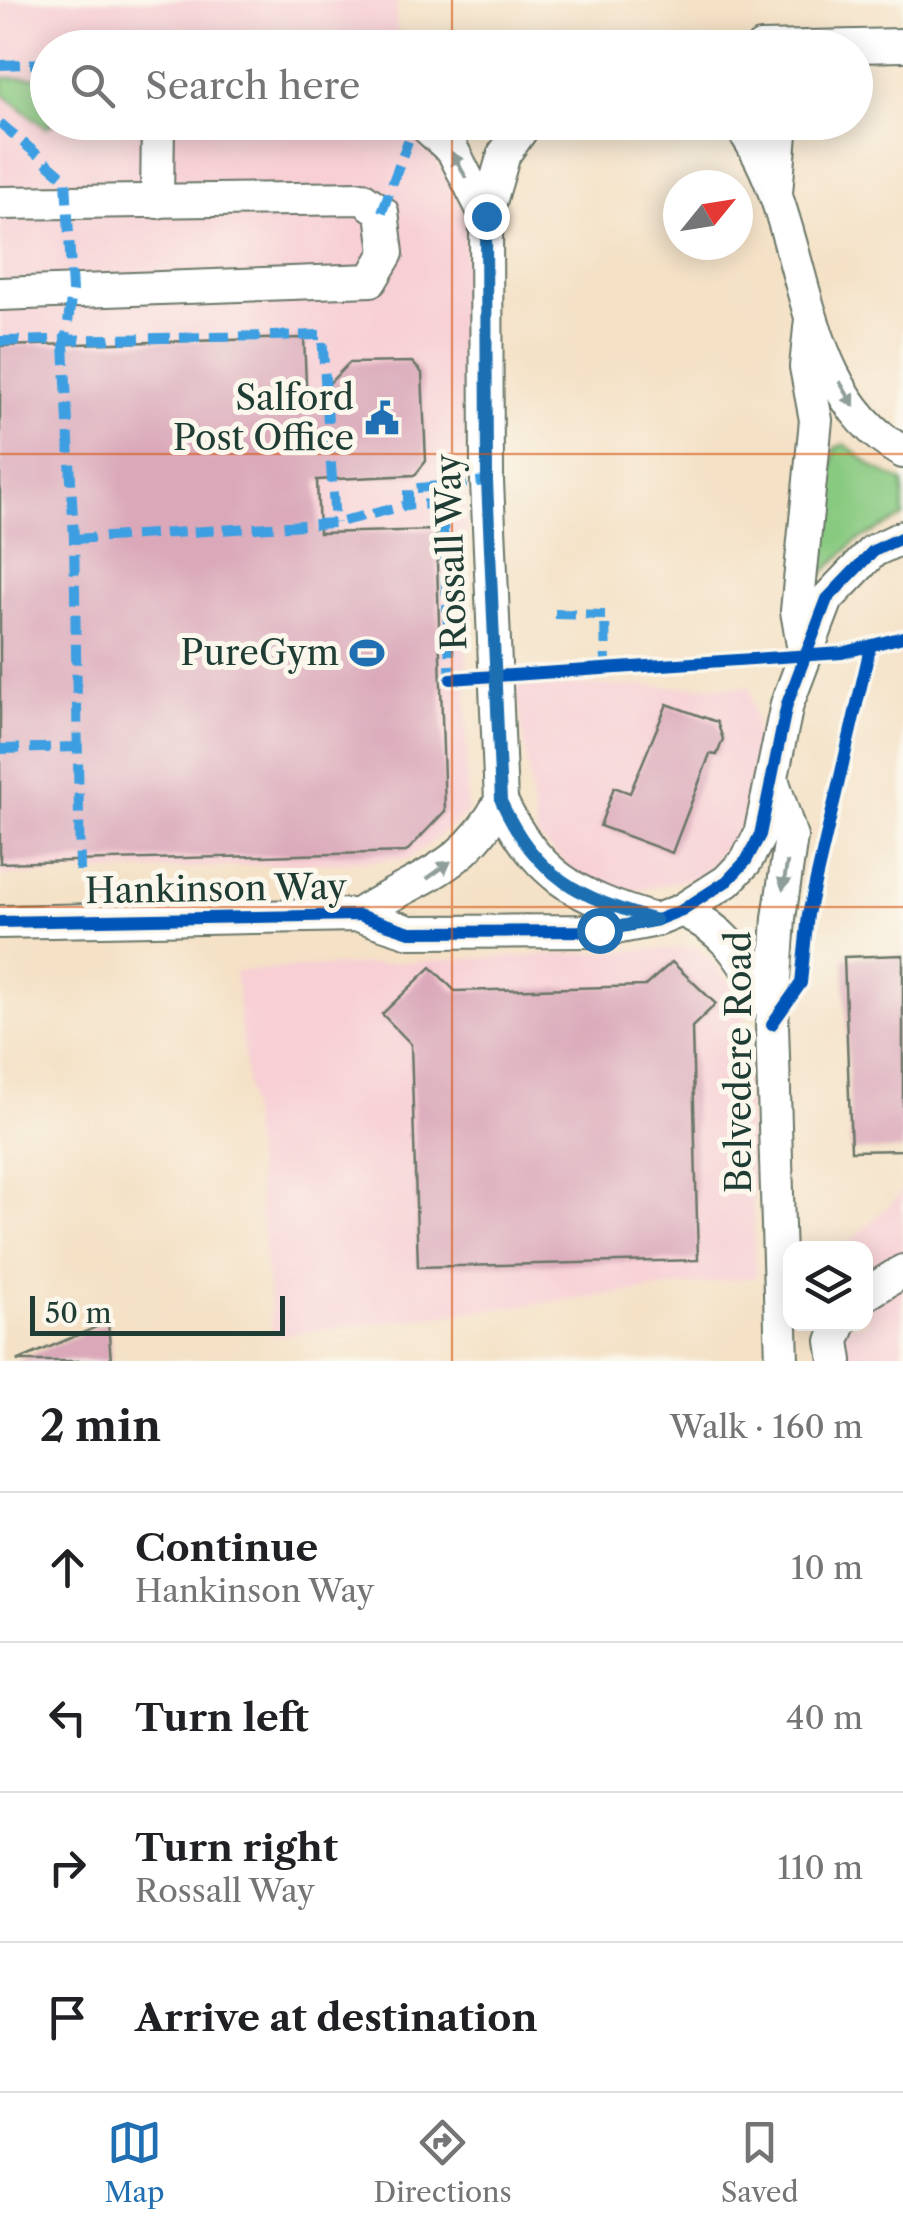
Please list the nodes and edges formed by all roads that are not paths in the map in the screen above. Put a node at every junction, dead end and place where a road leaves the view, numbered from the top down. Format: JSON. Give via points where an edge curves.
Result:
{"nodes":[{"id":1,"x":903,"y":45,"type":"edge"},
{"id":2,"x":873,"y":46,"type":"edge"},
{"id":3,"x":158,"y":140,"type":"edge"},
{"id":4,"x":441,"y":140,"type":"edge"},
{"id":5,"x":514,"y":140,"type":"edge"},
{"id":6,"x":746,"y":140,"type":"edge"},
{"id":7,"x":781,"y":140,"type":"edge"},
{"id":8,"x":776,"y":200,"type":"junction"},
{"id":9,"x":157,"y":202,"type":"junction"},
{"id":10,"x":0,"y":204,"type":"edge"},
{"id":11,"x":486,"y":216,"type":"junction"},
{"id":12,"x":0,"y":294,"type":"edge"},
{"id":13,"x":811,"y":319,"type":"junction"},
{"id":14,"x":903,"y":452,"type":"edge"},
{"id":15,"x":903,"y":538,"type":"edge"},
{"id":16,"x":804,"y":651,"type":"junction"},
{"id":17,"x":773,"y":782,"type":"junction"},
{"id":18,"x":501,"y":801,"type":"junction"},
{"id":19,"x":358,"y":915,"type":"junction"},
{"id":20,"x":669,"y":915,"type":"junction"},
{"id":21,"x":0,"y":922,"type":"edge"},
{"id":22,"x":773,"y":1010,"type":"junction"},
{"id":23,"x":903,"y":1272,"type":"edge"},
{"id":24,"x":873,"y":1290,"type":"edge"},
{"id":25,"x":837,"y":1331,"type":"edge"},
{"id":26,"x":782,"y":1361,"type":"edge"},
{"id":27,"x":836,"y":1361,"type":"edge"}],
"edges":[{"from":1,"to":2,"type":"street"},
{"from":3,"to":9,"type":"street"},
{"from":11,"to":4,"type":"street","one_way":true},
{"from":5,"to":11,"type":"street","name":"Rossall Way"},
{"from":6,"to":8,"type":"street"},
{"from":7,"to":8,"type":"street"},
{"from":8,"to":13,"type":"street"},
{"from":9,"to":10,"type":"street"},
{"from":9,"to":12,"type":"street","via":[[362,198],[382,212],[387,254],[371,280]]},
{"from":11,"to":18,"type":"street","name":"Rossall Way","via":[[487,481]]},
{"from":13,"to":14,"type":"street","one_way":true,"via":[[866,426]]},
{"from":13,"to":16,"type":"street","via":[[806,367],[816,420],[797,611]]},
{"from":15,"to":16,"type":"street","name":"Belvedere Road","via":[[873,551],[846,574]]},
{"from":16,"to":17,"type":"street","name":"Belvedere Road"},
{"from":17,"to":20,"type":"street","name":"Hankinson Way","via":[[746,861],[727,881]]},
{"from":17,"to":22,"type":"street","name":"Belvedere Road","one_way":true,"via":[[791,837]]},
{"from":19,"to":18,"type":"street","one_way":true,"via":[[436,875],[473,843]]},
{"from":18,"to":20,"type":"street","via":[[526,848],[573,891]]},
{"from":19,"to":20,"type":"street","name":"Hankinson Way","via":[[410,932],[599,930]]},
{"from":19,"to":21,"type":"street","name":"Hankinson Way"},
{"from":20,"to":22,"type":"street","via":[[713,925]]},
{"from":22,"to":26,"type":"street","name":"Belvedere Road"},
{"from":23,"to":24,"type":"street"},
{"from":25,"to":27,"type":"street"}]}
